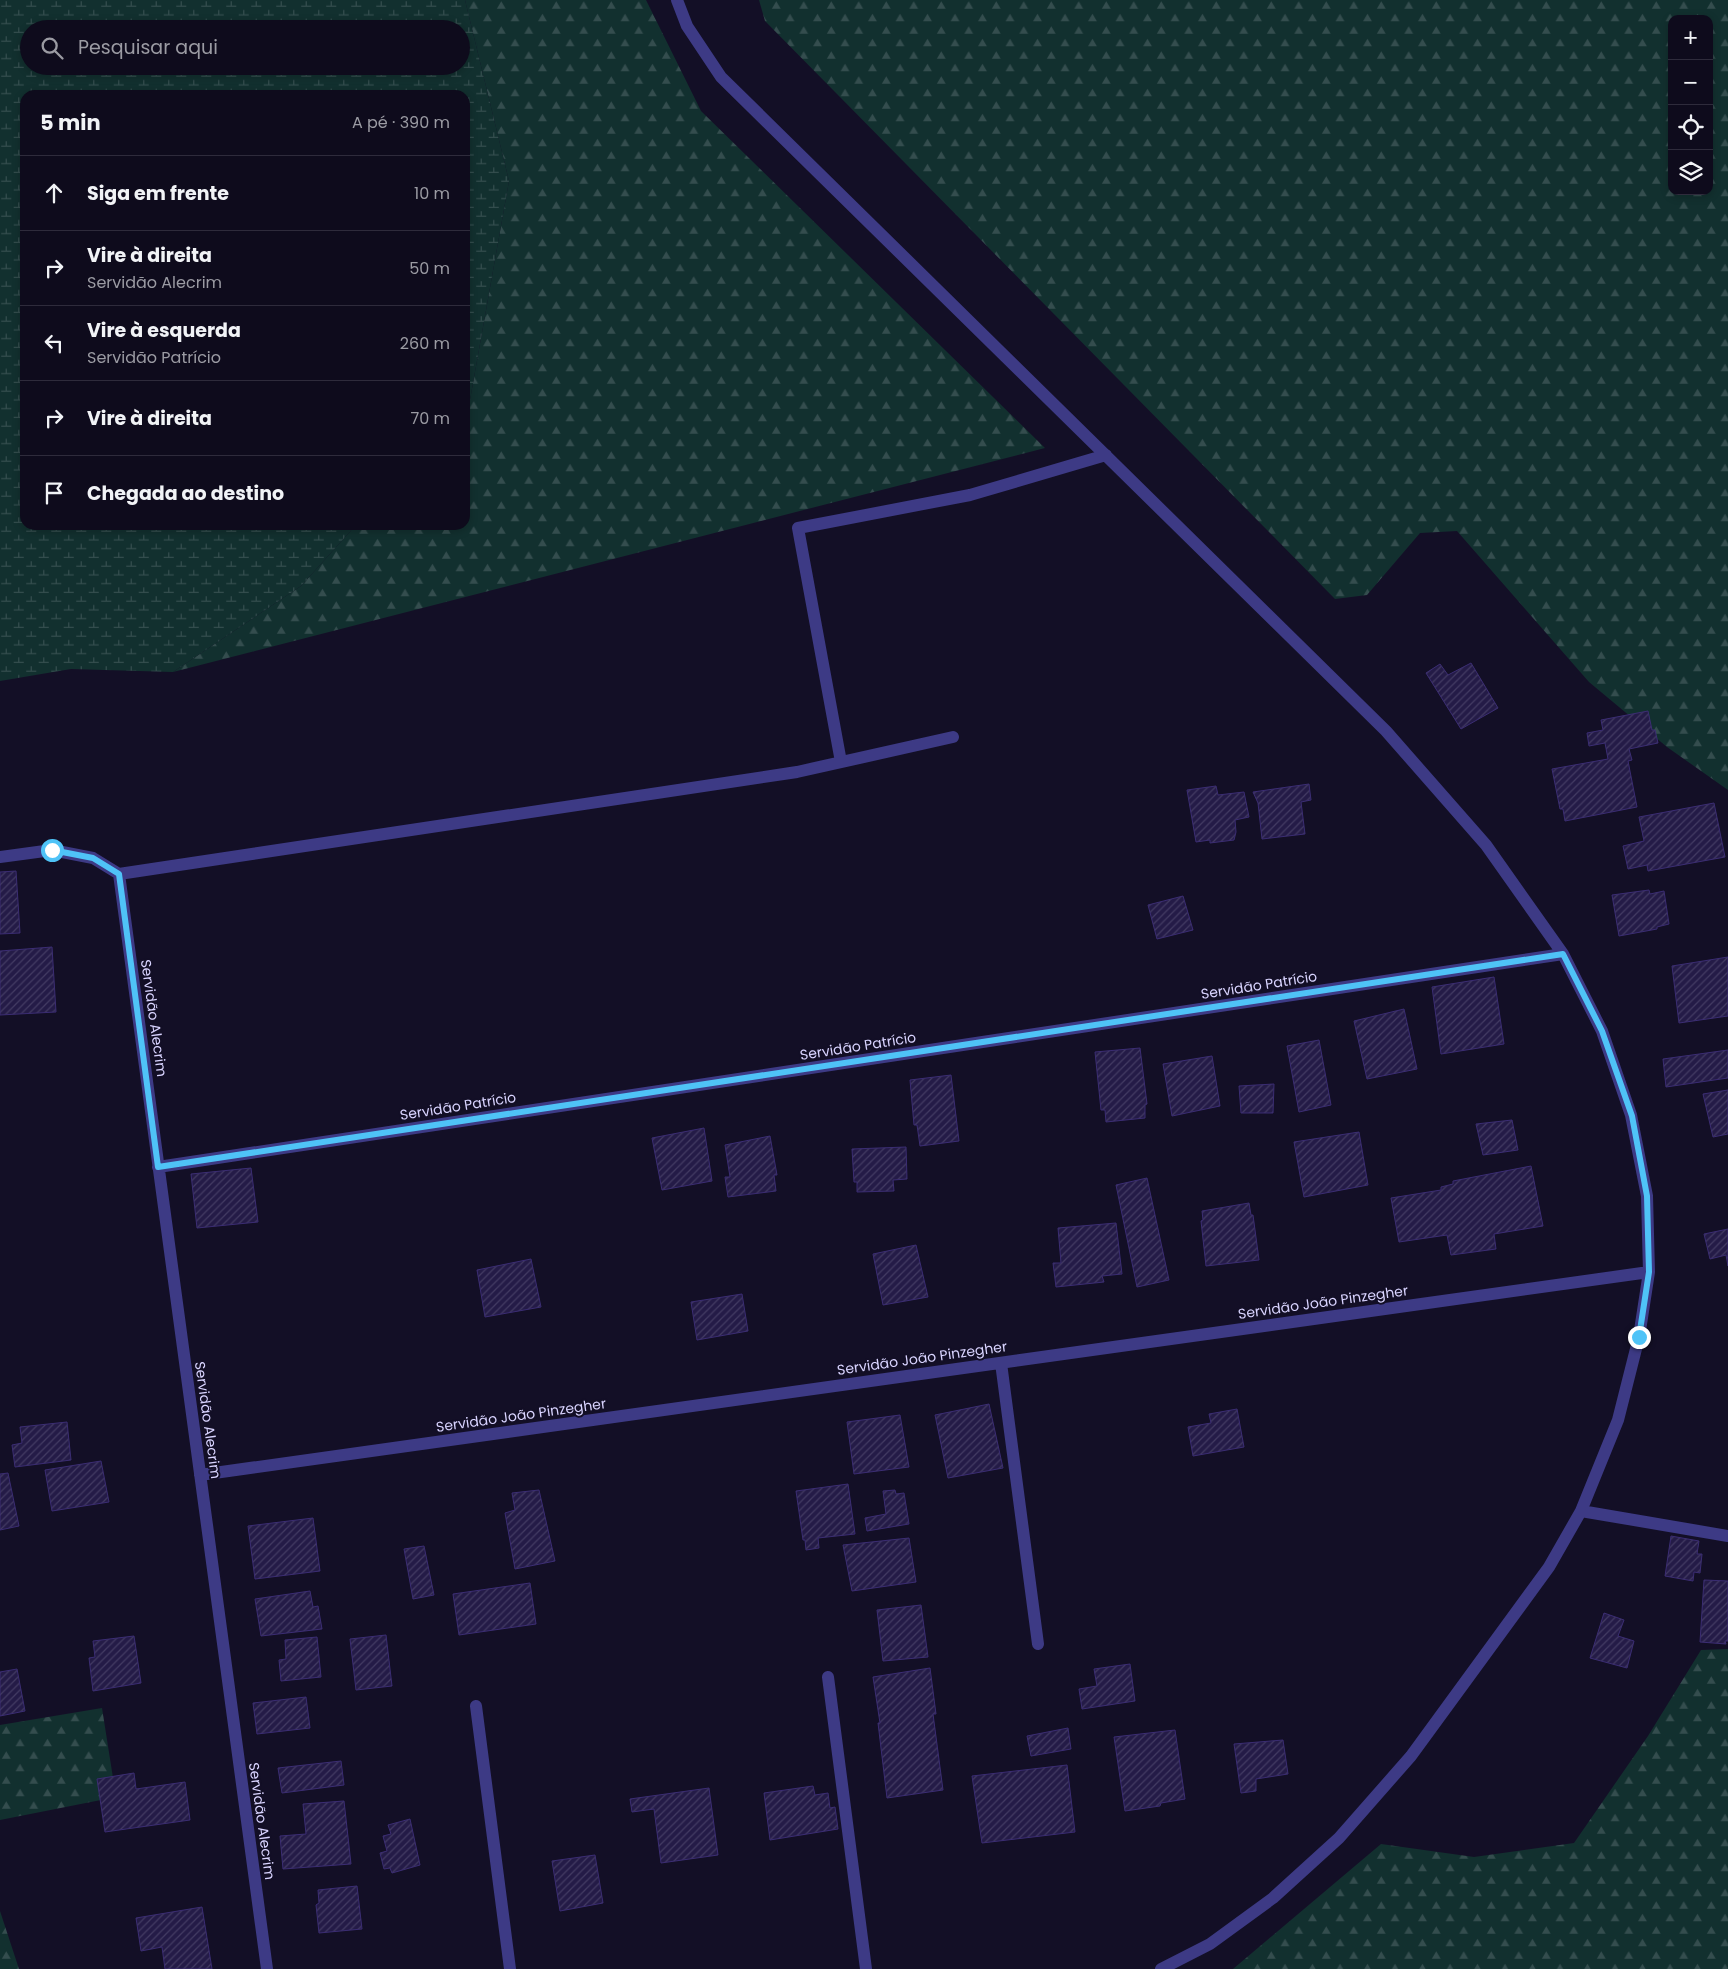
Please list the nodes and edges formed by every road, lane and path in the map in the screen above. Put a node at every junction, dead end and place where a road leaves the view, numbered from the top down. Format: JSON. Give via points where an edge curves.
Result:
{"nodes":[{"id":1,"x":677,"y":0,"type":"edge"},
{"id":2,"x":1106,"y":455,"type":"junction"},
{"id":3,"x":953,"y":737,"type":"dead end"},
{"id":4,"x":840,"y":762,"type":"junction"},
{"id":5,"x":0,"y":857,"type":"edge"},
{"id":6,"x":119,"y":874,"type":"junction"},
{"id":7,"x":1563,"y":954,"type":"junction"},
{"id":8,"x":158,"y":1167,"type":"junction"},
{"id":9,"x":1649,"y":1272,"type":"junction"},
{"id":10,"x":1001,"y":1362,"type":"junction"},
{"id":11,"x":200,"y":1475,"type":"junction"},
{"id":12,"x":1581,"y":1511,"type":"junction"},
{"id":13,"x":1728,"y":1536,"type":"edge"},
{"id":14,"x":1038,"y":1644,"type":"dead end"},
{"id":15,"x":828,"y":1677,"type":"dead end"},
{"id":16,"x":476,"y":1706,"type":"dead end"},
{"id":17,"x":267,"y":1969,"type":"edge"},
{"id":18,"x":510,"y":1969,"type":"edge"},
{"id":19,"x":866,"y":1969,"type":"edge"},
{"id":20,"x":1161,"y":1969,"type":"edge"}],
"edges":[{"from":1,"to":2,"type":"street","via":[[686,26],[721,76]]},
{"from":2,"to":4,"type":"street","via":[[970,494],[798,528]]},
{"from":2,"to":7,"type":"street","via":[[1386,731],[1486,845]]},
{"from":3,"to":4,"type":"street"},
{"from":4,"to":6,"type":"street","via":[[798,772]]},
{"from":5,"to":6,"type":"street","via":[[52,850],[93,858]]},
{"from":6,"to":8,"type":"street","name":"Servidão Alecrim"},
{"from":7,"to":8,"type":"street","name":"Servidão Patrício"},
{"from":7,"to":9,"type":"street","via":[[1602,1031],[1632,1116],[1647,1196]]},
{"from":8,"to":11,"type":"street","name":"Servidão Alecrim"},
{"from":9,"to":10,"type":"street","name":"Servidão João Pinzegher"},
{"from":9,"to":12,"type":"street","via":[[1639,1337],[1618,1420]]},
{"from":10,"to":11,"type":"street","name":"Servidão João Pinzegher"},
{"from":10,"to":14,"type":"street"},
{"from":11,"to":17,"type":"street","name":"Servidão Alecrim"},
{"from":12,"to":13,"type":"street"},
{"from":12,"to":20,"type":"street","via":[[1549,1567],[1411,1756],[1339,1838],[1273,1898],[1210,1944]]},
{"from":15,"to":19,"type":"street"},
{"from":16,"to":18,"type":"street"}]}
